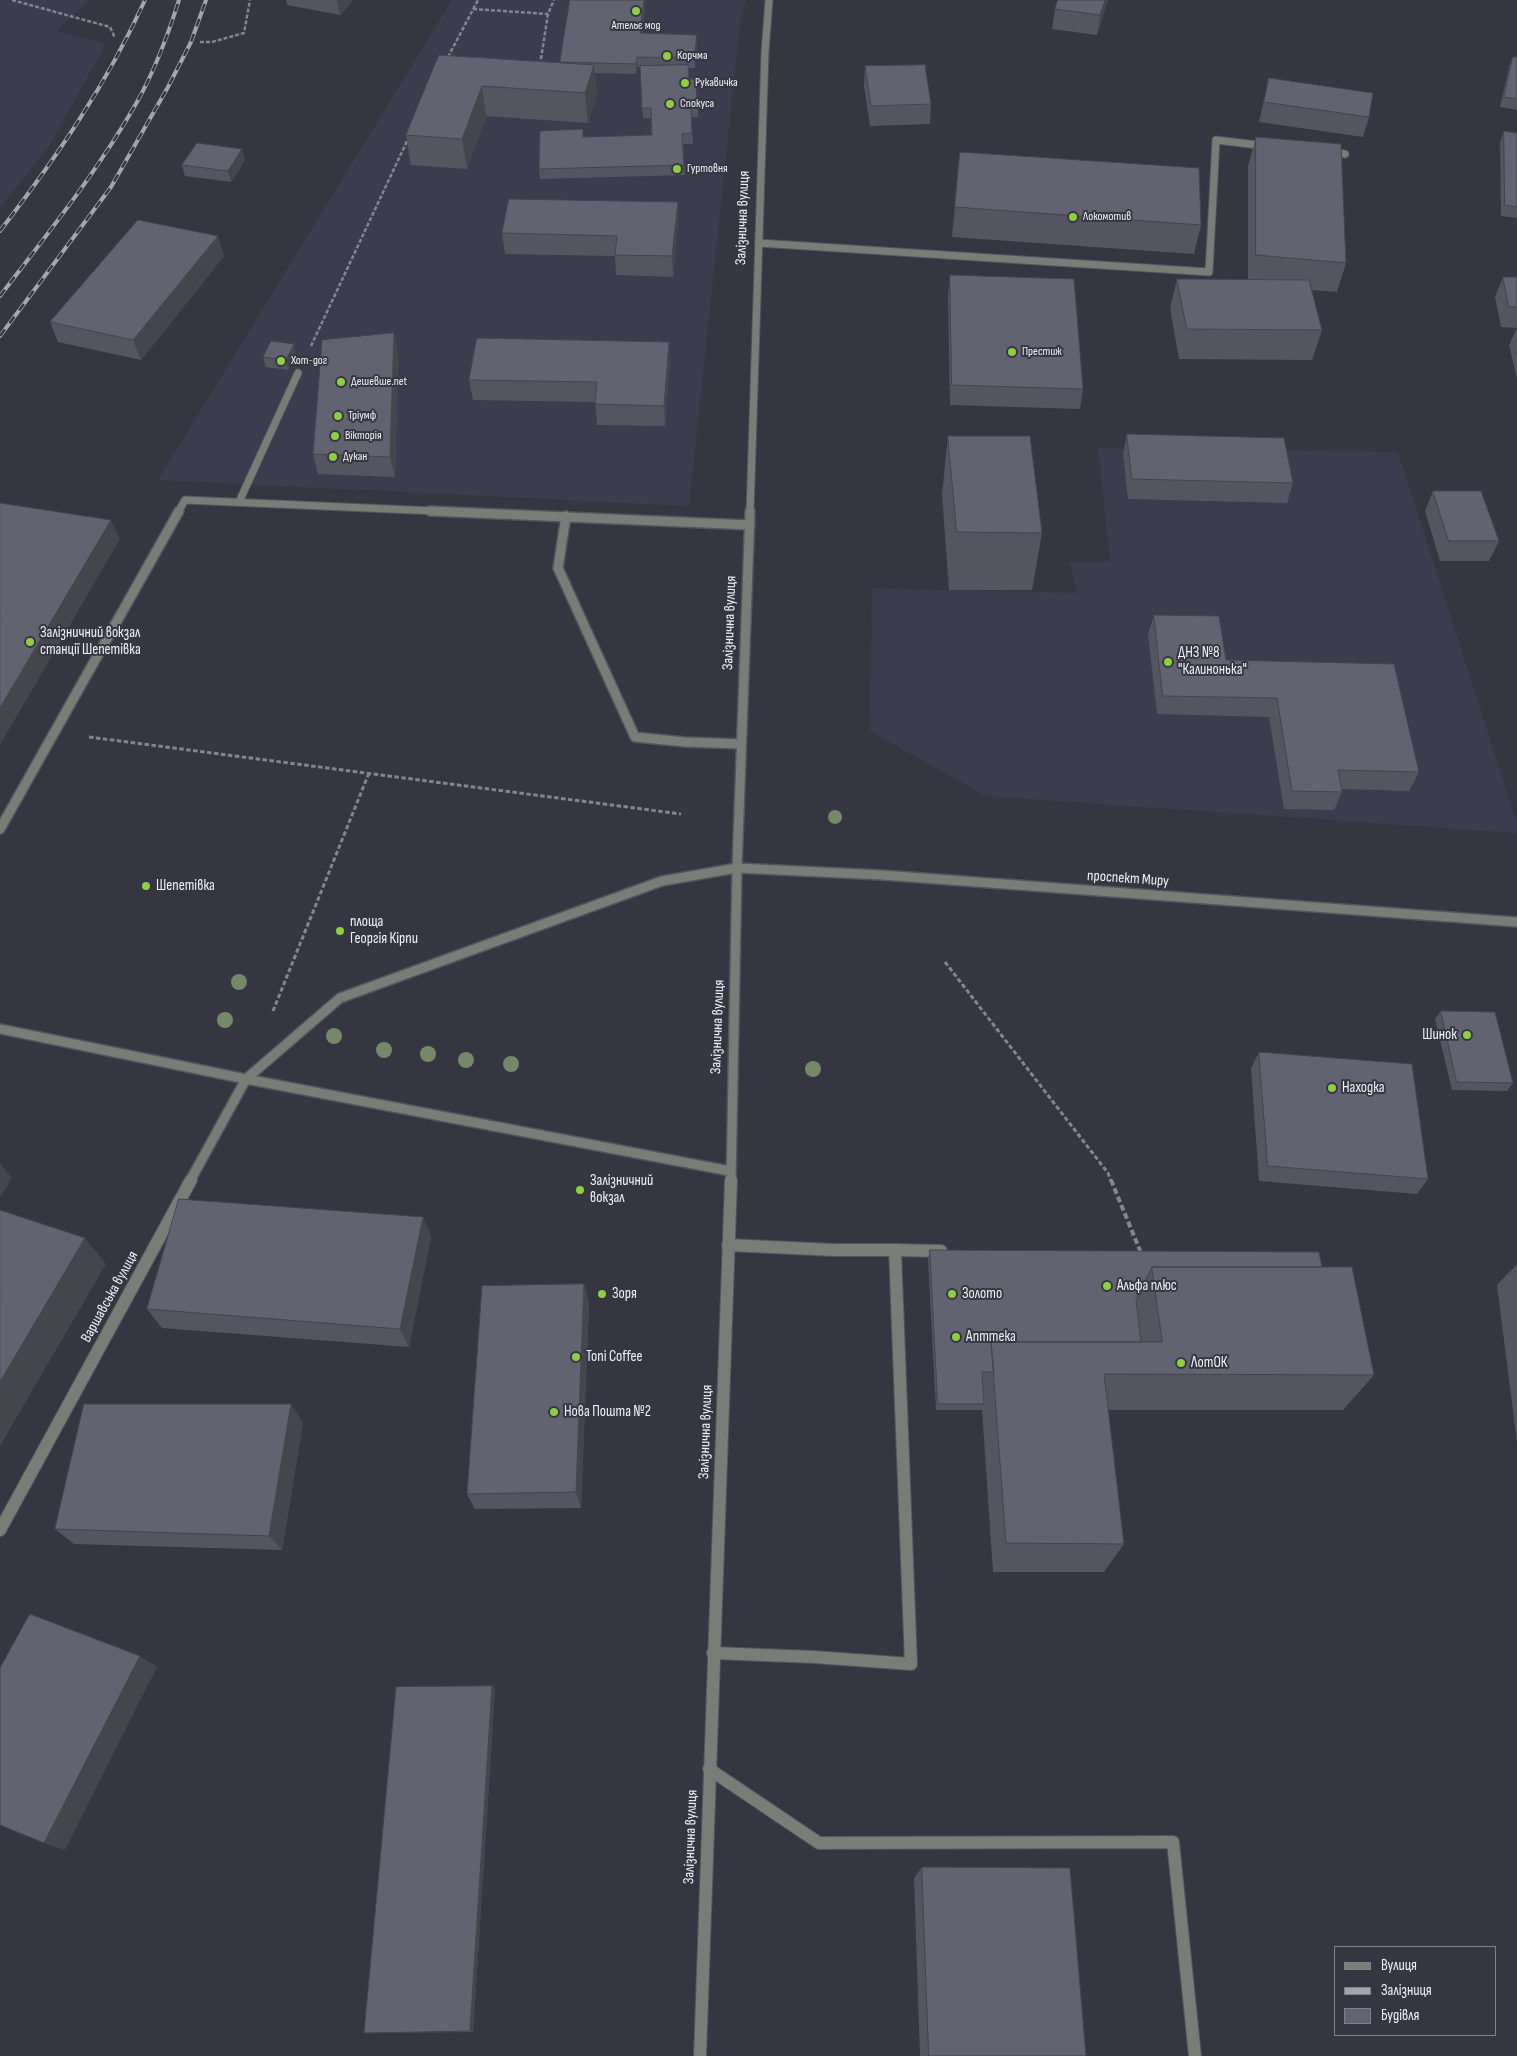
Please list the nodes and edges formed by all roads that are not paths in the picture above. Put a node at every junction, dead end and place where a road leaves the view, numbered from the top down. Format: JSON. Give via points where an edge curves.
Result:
{"nodes":[{"id":1,"x":769,"y":0,"type":"edge"},
{"id":2,"x":1271,"y":146,"type":"edge"},
{"id":3,"x":1317,"y":151,"type":"edge"},
{"id":4,"x":1345,"y":154,"type":"dead end"},
{"id":5,"x":759,"y":243,"type":"junction"},
{"id":6,"x":298,"y":373,"type":"road end"},
{"id":7,"x":239,"y":502,"type":"junction"},
{"id":8,"x":566,"y":516,"type":"junction"},
{"id":9,"x":750,"y":525,"type":"junction"},
{"id":10,"x":742,"y":744,"type":"junction"},
{"id":11,"x":0,"y":829,"type":"edge"},
{"id":12,"x":737,"y":868,"type":"junction"},
{"id":13,"x":1517,"y":922,"type":"edge"},
{"id":14,"x":0,"y":1029,"type":"edge"},
{"id":15,"x":246,"y":1079,"type":"junction"},
{"id":16,"x":730,"y":1171,"type":"junction"},
{"id":17,"x":728,"y":1245,"type":"junction"},
{"id":18,"x":895,"y":1250,"type":"junction"},
{"id":19,"x":955,"y":1251,"type":"edge"},
{"id":20,"x":0,"y":1530,"type":"edge"},
{"id":21,"x":713,"y":1653,"type":"junction"},
{"id":22,"x":709,"y":1769,"type":"junction"},
{"id":23,"x":700,"y":2056,"type":"edge"},
{"id":24,"x":1195,"y":2056,"type":"edge"}],
"edges":[{"from":1,"to":5,"type":"street","name":"Залізнична вулиця"},
{"from":2,"to":5,"type":"street","via":[[1216,140],[1209,272]]},
{"from":3,"to":4,"type":"street"},
{"from":5,"to":9,"type":"street","name":"Залізнична вулиця"},
{"from":6,"to":7,"type":"street"},
{"from":7,"to":8,"type":"street"},
{"from":7,"to":11,"type":"street","via":[[185,500]]},
{"from":8,"to":9,"type":"street"},
{"from":8,"to":10,"type":"street","via":[[558,568],[635,736]]},
{"from":9,"to":10,"type":"street","name":"Залізнична вулиця"},
{"from":10,"to":12,"type":"street","name":"Залізнична вулиця"},
{"from":12,"to":13,"type":"street","name":"проспект Миру","via":[[882,875]]},
{"from":12,"to":15,"type":"street","name":"проспект Миру","via":[[662,881],[340,998]]},
{"from":12,"to":16,"type":"street","name":"Залізнична вулиця"},
{"from":14,"to":15,"type":"street"},
{"from":15,"to":16,"type":"street"},
{"from":15,"to":20,"type":"street","name":"Варшавська вулиця"},
{"from":16,"to":17,"type":"street","name":"Залізнична вулиця"},
{"from":17,"to":18,"type":"street"},
{"from":17,"to":21,"type":"street","name":"Залізнична вулиця"},
{"from":18,"to":19,"type":"street"},
{"from":18,"to":21,"type":"street","via":[[911,1664]]},
{"from":21,"to":22,"type":"street","name":"Залізнична вулиця"},
{"from":22,"to":23,"type":"street","name":"Залізнична вулиця"},
{"from":22,"to":24,"type":"street","via":[[819,1843],[1173,1842]]}]}
